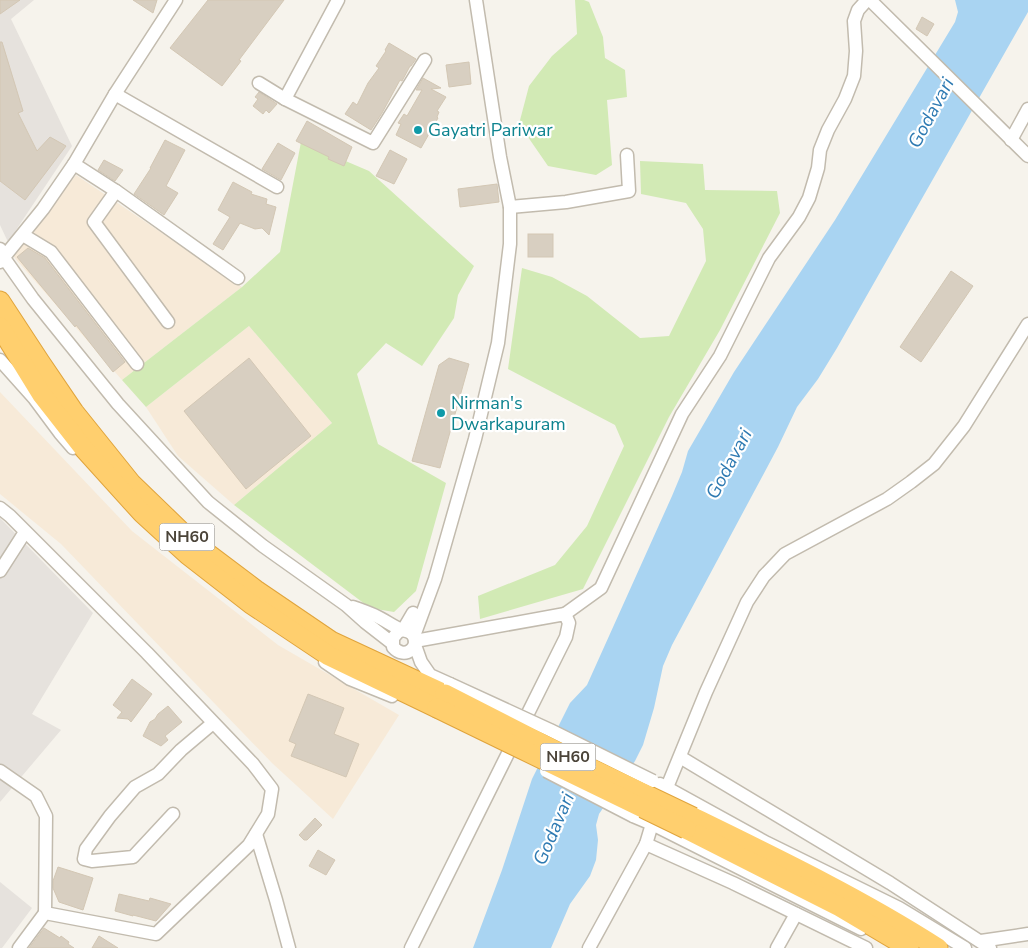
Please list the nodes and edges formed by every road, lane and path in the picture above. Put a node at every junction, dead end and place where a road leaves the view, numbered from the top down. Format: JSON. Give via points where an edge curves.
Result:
{"nodes":[{"id":1,"x":176,"y":0,"type":"edge"},
{"id":2,"x":338,"y":0,"type":"edge"},
{"id":3,"x":476,"y":0,"type":"edge"},
{"id":4,"x":868,"y":0,"type":"edge"},
{"id":5,"x":425,"y":60,"type":"dead end"},
{"id":6,"x":259,"y":83,"type":"dead end"},
{"id":7,"x":115,"y":94,"type":"junction"},
{"id":8,"x":284,"y":99,"type":"junction"},
{"id":9,"x":1028,"y":108,"type":"edge"},
{"id":10,"x":1011,"y":140,"type":"junction"},
{"id":11,"x":627,"y":155,"type":"dead end"},
{"id":12,"x":1028,"y":156,"type":"edge"},
{"id":13,"x":74,"y":164,"type":"junction"},
{"id":14,"x":277,"y":187,"type":"dead end"},
{"id":15,"x":116,"y":191,"type":"junction"},
{"id":16,"x":510,"y":207,"type":"junction"},
{"id":17,"x":23,"y":235,"type":"junction"},
{"id":18,"x":1,"y":256,"type":"edge"},
{"id":19,"x":238,"y":278,"type":"dead end"},
{"id":20,"x":0,"y":301,"type":"edge"},
{"id":21,"x":168,"y":322,"type":"dead end"},
{"id":22,"x":1028,"y":324,"type":"edge"},
{"id":23,"x":0,"y":327,"type":"edge"},
{"id":24,"x":0,"y":360,"type":"edge"},
{"id":25,"x":137,"y":364,"type":"dead end"},
{"id":26,"x":0,"y":508,"type":"edge"},
{"id":27,"x":26,"y":532,"type":"junction"},
{"id":28,"x":0,"y":571,"type":"edge"},
{"id":29,"x":428,"y":599,"type":"junction"},
{"id":30,"x":346,"y":605,"type":"junction"},
{"id":31,"x":413,"y":613,"type":"junction"},
{"id":32,"x":565,"y":614,"type":"junction"},
{"id":33,"x":377,"y":616,"type":"junction"},
{"id":34,"x":412,"y":638,"type":"junction"},
{"id":35,"x":392,"y":643,"type":"junction"},
{"id":36,"x":213,"y":723,"type":"junction"},
{"id":37,"x":680,"y":757,"type":"junction"},
{"id":38,"x":0,"y":771,"type":"edge"},
{"id":39,"x":667,"y":788,"type":"junction"},
{"id":40,"x":173,"y":814,"type":"dead end"},
{"id":41,"x":652,"y":824,"type":"junction"},
{"id":42,"x":256,"y":834,"type":"junction"},
{"id":43,"x":646,"y":844,"type":"junction"},
{"id":44,"x":45,"y":913,"type":"junction"},
{"id":45,"x":796,"y":914,"type":"junction"},
{"id":46,"x":1028,"y":934,"type":"edge"},
{"id":47,"x":986,"y":945,"type":"edge"},
{"id":48,"x":19,"y":948,"type":"edge"},
{"id":49,"x":289,"y":948,"type":"edge"},
{"id":50,"x":411,"y":948,"type":"edge"},
{"id":51,"x":589,"y":948,"type":"edge"},
{"id":52,"x":777,"y":948,"type":"edge"},
{"id":53,"x":866,"y":948,"type":"edge"},
{"id":54,"x":896,"y":948,"type":"edge"},
{"id":55,"x":909,"y":948,"type":"edge"},
{"id":56,"x":938,"y":948,"type":"edge"},
{"id":57,"x":965,"y":948,"type":"edge"}],
"edges":[{"from":1,"to":7,"type":"street"},
{"from":2,"to":8,"type":"street"},
{"from":3,"to":16,"type":"street"},
{"from":4,"to":10,"type":"street"},
{"from":4,"to":32,"type":"street","via":[[858,10],[854,21],[854,76],[820,150],[818,168],[800,217],[769,258],[720,356],[682,414],[601,588]]},
{"from":5,"to":8,"type":"street","via":[[373,143]]},
{"from":6,"to":8,"type":"street"},
{"from":7,"to":13,"type":"street"},
{"from":7,"to":14,"type":"street"},
{"from":9,"to":10,"type":"street"},
{"from":10,"to":12,"type":"street"},
{"from":11,"to":16,"type":"street","via":[[630,191]]},
{"from":13,"to":15,"type":"street"},
{"from":13,"to":17,"type":"street"},
{"from":15,"to":19,"type":"street"},
{"from":15,"to":21,"type":"street","via":[[94,222]]},
{"from":16,"to":29,"type":"street","via":[[510,244],[498,343],[475,438]]},
{"from":17,"to":18,"type":"street"},
{"from":17,"to":25,"type":"street","via":[[51,252]]},
{"from":18,"to":30,"type":"street","via":[[118,404],[208,502]]},
{"from":20,"to":56,"type":"highway","number":"NH60","bridge":true,"via":[[74,412],[131,483],[191,541],[256,590],[331,641],[770,854],[851,896]]},
{"from":22,"to":37,"type":"street","via":[[964,426],[934,464],[887,499],[785,554],[764,576],[746,602]]},
{"from":23,"to":55,"type":"highway","number":"NH60","bridge":true,"via":[[42,396],[85,450],[142,513],[250,604],[329,656],[763,868],[840,907]]},
{"from":24,"to":41,"type":"street","bridge":true,"via":[[60,433],[140,520],[194,570],[266,624],[350,679],[432,711]]},
{"from":26,"to":27,"type":"street"},
{"from":27,"to":28,"type":"street"},
{"from":27,"to":36,"type":"street"},
{"from":29,"to":31,"type":"street"},
{"from":29,"to":34,"type":"street"},
{"from":30,"to":33,"type":"street"},
{"from":30,"to":35,"type":"street"},
{"from":31,"to":33,"type":"street","via":[[394,618]]},
{"from":31,"to":34,"type":"street"},
{"from":32,"to":34,"type":"street"},
{"from":32,"to":50,"type":"street","via":[[569,623],[566,638]]},
{"from":33,"to":34,"type":"street"},
{"from":34,"to":35,"type":"street","via":[[398,632]]},
{"from":34,"to":35,"type":"street","via":[[412,649],[405,654],[396,651]]},
{"from":34,"to":39,"type":"street","bridge":true,"via":[[430,675]]},
{"from":36,"to":40,"type":"street","via":[[158,774],[135,787],[86,849],[84,859],[133,857]]},
{"from":36,"to":42,"type":"street","via":[[272,789],[268,814]]},
{"from":37,"to":39,"type":"street"},
{"from":37,"to":47,"type":"street","via":[[890,883]]},
{"from":38,"to":44,"type":"street","via":[[36,796],[46,816]]},
{"from":39,"to":41,"type":"street"},
{"from":39,"to":57,"type":"street","via":[[767,843],[899,908]]},
{"from":41,"to":43,"type":"street"},
{"from":41,"to":54,"type":"street"},
{"from":42,"to":44,"type":"street","via":[[249,845],[156,934]]},
{"from":42,"to":49,"type":"street"},
{"from":43,"to":45,"type":"street"},
{"from":43,"to":51,"type":"street"},
{"from":44,"to":48,"type":"street"},
{"from":45,"to":52,"type":"street"},
{"from":45,"to":53,"type":"street"},
{"from":46,"to":47,"type":"street"}]}
